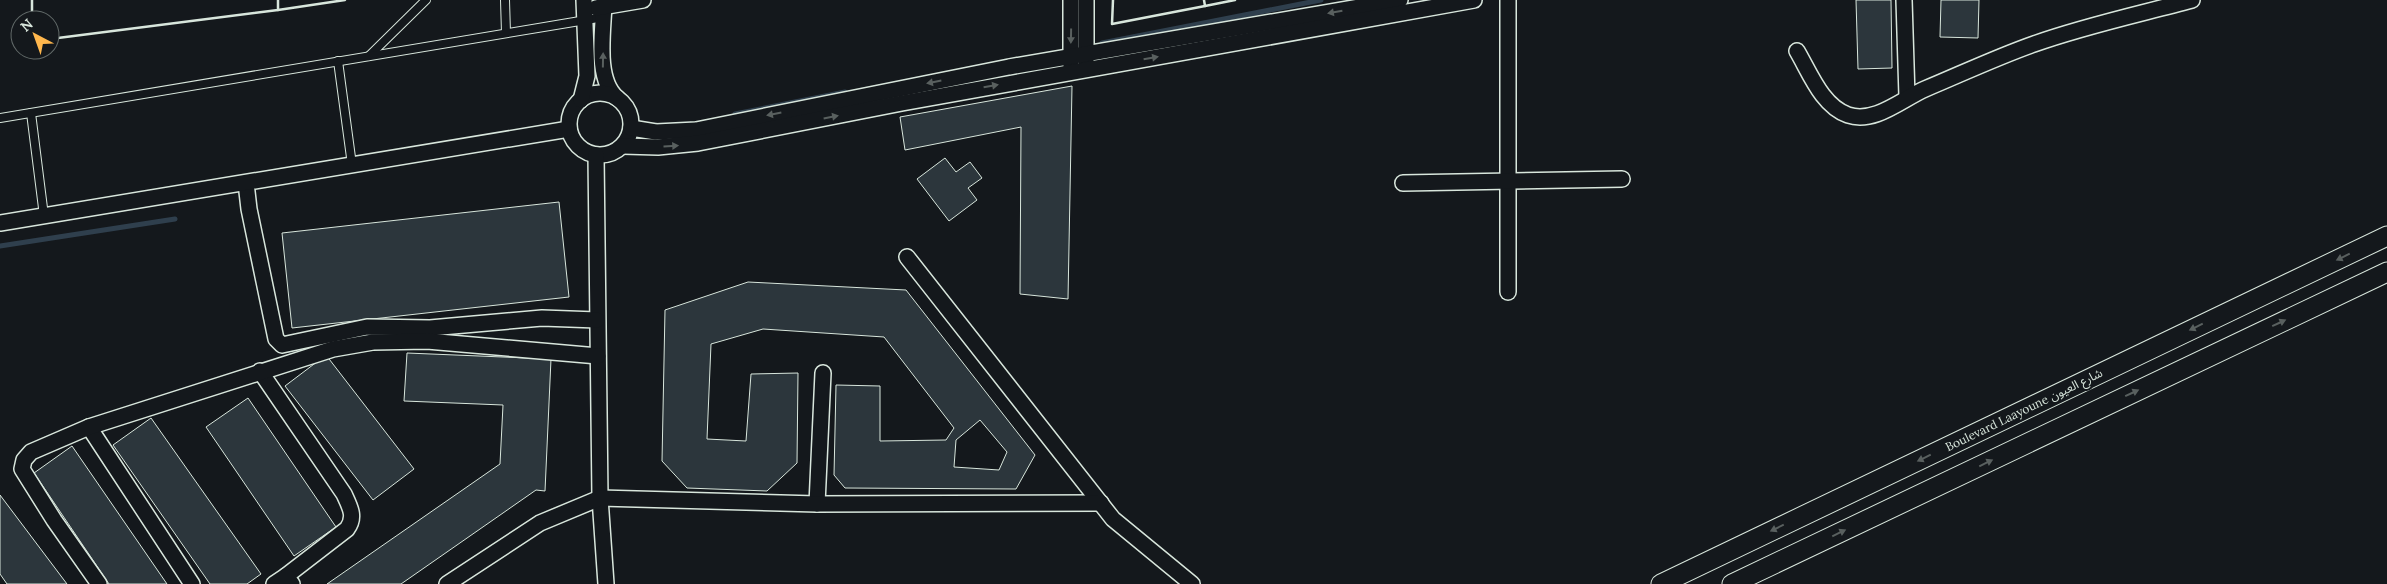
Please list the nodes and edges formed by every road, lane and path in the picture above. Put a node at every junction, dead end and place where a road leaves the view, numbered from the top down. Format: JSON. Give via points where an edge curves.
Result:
{"nodes":[{"id":1,"x":426,"y":0,"type":"edge"},
{"id":2,"x":505,"y":0,"type":"edge"},
{"id":3,"x":643,"y":0,"type":"edge"},
{"id":4,"x":1072,"y":0,"type":"edge"},
{"id":5,"x":1086,"y":0,"type":"edge"},
{"id":6,"x":1400,"y":0,"type":"edge"},
{"id":7,"x":1474,"y":0,"type":"edge"},
{"id":8,"x":1508,"y":0,"type":"edge"},
{"id":9,"x":1904,"y":0,"type":"edge"},
{"id":10,"x":2192,"y":0,"type":"edge"},
{"id":11,"x":604,"y":8,"type":"edge"},
{"id":12,"x":585,"y":10,"type":"edge"},
{"id":13,"x":506,"y":33,"type":"junction"},
{"id":14,"x":1797,"y":51,"type":"dead end"},
{"id":15,"x":369,"y":56,"type":"junction"},
{"id":16,"x":338,"y":61,"type":"junction"},
{"id":17,"x":1078,"y":63,"type":"junction"},
{"id":18,"x":1907,"y":97,"type":"junction"},
{"id":19,"x":581,"y":100,"type":"junction"},
{"id":20,"x":622,"y":102,"type":"junction"},
{"id":21,"x":31,"y":112,"type":"junction"},
{"id":22,"x":0,"y":118,"type":"edge"},
{"id":23,"x":631,"y":128,"type":"junction"},
{"id":24,"x":569,"y":129,"type":"junction"},
{"id":25,"x":622,"y":146,"type":"junction"},
{"id":26,"x":596,"y":155,"type":"junction"},
{"id":27,"x":352,"y":165,"type":"junction"},
{"id":28,"x":1622,"y":178,"type":"dead end"},
{"id":29,"x":246,"y":182,"type":"junction"},
{"id":30,"x":1508,"y":182,"type":"junction"},
{"id":31,"x":1403,"y":183,"type":"dead end"},
{"id":32,"x":44,"y":216,"type":"junction"},
{"id":33,"x":0,"y":223,"type":"edge"},
{"id":34,"x":2387,"y":236,"type":"edge"},
{"id":35,"x":907,"y":257,"type":"dead end"},
{"id":36,"x":2387,"y":272,"type":"edge"},
{"id":37,"x":1508,"y":292,"type":"dead end"},
{"id":38,"x":597,"y":320,"type":"junction"},
{"id":39,"x":332,"y":342,"type":"junction"},
{"id":40,"x":598,"y":356,"type":"junction"},
{"id":41,"x":260,"y":371,"type":"junction"},
{"id":42,"x":823,"y":373,"type":"dead end"},
{"id":43,"x":89,"y":427,"type":"junction"},
{"id":44,"x":600,"y":498,"type":"junction"},
{"id":45,"x":1101,"y":503,"type":"junction"},
{"id":46,"x":817,"y":504,"type":"junction"},
{"id":47,"x":284,"y":581,"type":"edge"},
{"id":48,"x":98,"y":584,"type":"edge"},
{"id":49,"x":192,"y":584,"type":"edge"},
{"id":50,"x":448,"y":584,"type":"edge"},
{"id":51,"x":606,"y":584,"type":"edge"},
{"id":52,"x":1192,"y":584,"type":"edge"},
{"id":53,"x":1661,"y":584,"type":"edge"},
{"id":54,"x":1732,"y":584,"type":"edge"}],
"edges":[{"from":1,"to":15,"type":"lane"},
{"from":2,"to":13,"type":"lane"},
{"from":3,"to":11,"type":"street"},
{"from":4,"to":17,"type":"street","one_way":true},
{"from":5,"to":17,"type":"street"},
{"from":6,"to":17,"type":"street","one_way":true},
{"from":17,"to":7,"type":"street","one_way":true},
{"from":8,"to":30,"type":"street"},
{"from":9,"to":18,"type":"street"},
{"from":10,"to":18,"type":"street","via":[[2035,44]]},
{"from":11,"to":12,"type":"street"},
{"from":20,"to":11,"type":"street","one_way":true,"via":[[609,89],[604,75]]},
{"from":12,"to":13,"type":"lane"},
{"from":12,"to":19,"type":"street","via":[[587,76]]},
{"from":13,"to":15,"type":"lane"},
{"from":14,"to":18,"type":"street","via":[[1827,101],[1850,116],[1887,110]]},
{"from":15,"to":16,"type":"lane"},
{"from":16,"to":21,"type":"lane"},
{"from":16,"to":27,"type":"lane"},
{"from":17,"to":23,"type":"street","one_way":true,"via":[[1009,67],[696,130],[656,132]]},
{"from":25,"to":17,"type":"street","one_way":true,"via":[[698,143]]},
{"from":19,"to":20,"type":"street","via":[[596,93],[605,93]]},
{"from":19,"to":24,"type":"street","via":[[572,110]]},
{"from":20,"to":23,"type":"street","via":[[628,110]]},
{"from":21,"to":22,"type":"lane"},
{"from":21,"to":32,"type":"lane"},
{"from":23,"to":25,"type":"street"},
{"from":24,"to":26,"type":"street","via":[[579,147]]},
{"from":24,"to":27,"type":"street"},
{"from":25,"to":26,"type":"street"},
{"from":26,"to":38,"type":"street"},
{"from":27,"to":29,"type":"street"},
{"from":28,"to":30,"type":"street"},
{"from":29,"to":32,"type":"street"},
{"from":29,"to":39,"type":"street","via":[[277,342],[285,345]]},
{"from":30,"to":31,"type":"street"},
{"from":30,"to":37,"type":"street"},
{"from":32,"to":33,"type":"street"},
{"from":34,"to":53,"type":"street","name":"Boulevard Laayoune شارع العيون","one_way":true},
{"from":35,"to":45,"type":"street"},
{"from":54,"to":36,"type":"street","one_way":true},
{"from":38,"to":39,"type":"street","via":[[524,318],[430,328],[366,327]]},
{"from":38,"to":40,"type":"street"},
{"from":39,"to":40,"type":"street","via":[[427,341]]},
{"from":39,"to":41,"type":"street"},
{"from":40,"to":44,"type":"street"},
{"from":41,"to":43,"type":"street"},
{"from":41,"to":47,"type":"street","via":[[344,494],[352,516],[347,529]]},
{"from":42,"to":46,"type":"street"},
{"from":43,"to":48,"type":"street","via":[[31,452],[22,469]]},
{"from":43,"to":49,"type":"street"},
{"from":44,"to":46,"type":"street"},
{"from":44,"to":50,"type":"street","via":[[540,523]]},
{"from":44,"to":51,"type":"street"},
{"from":45,"to":46,"type":"street"},
{"from":45,"to":52,"type":"street","via":[[1119,524]]}]}
